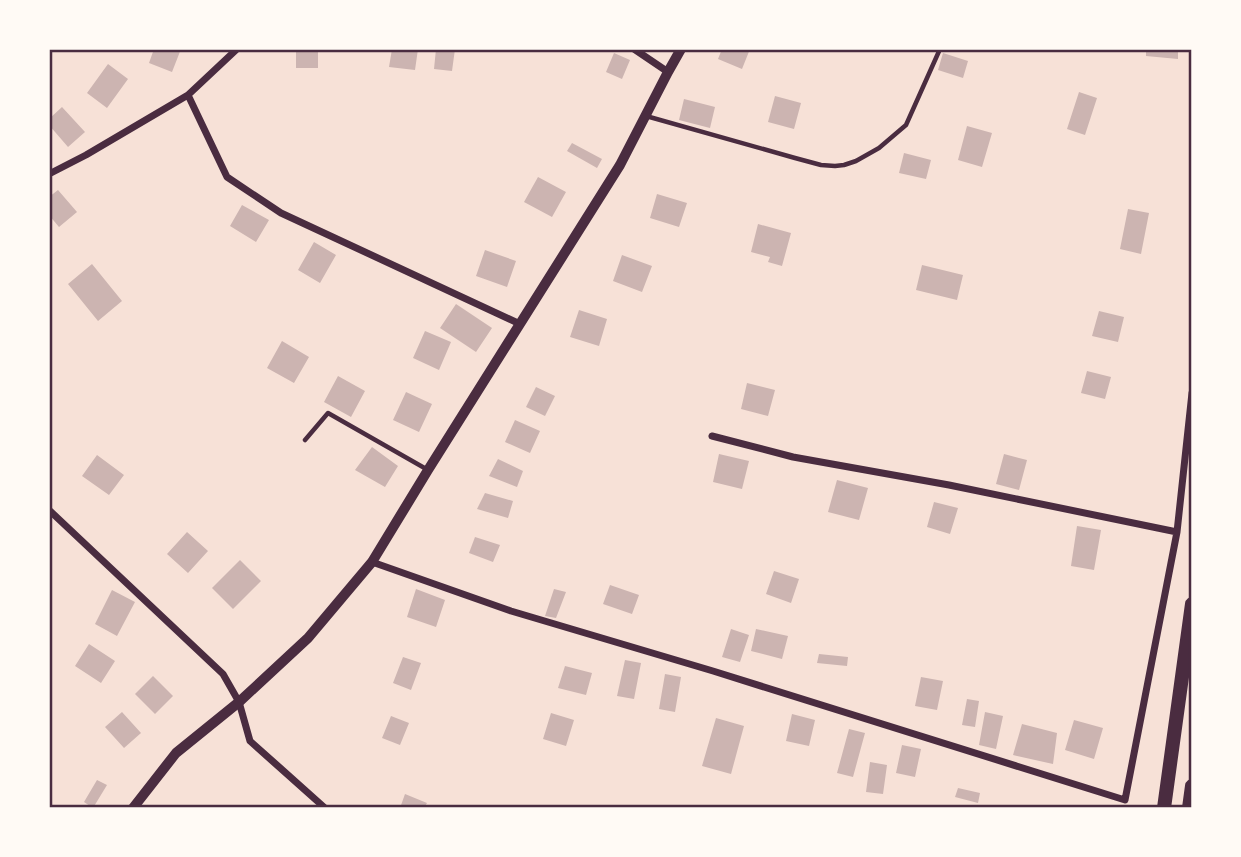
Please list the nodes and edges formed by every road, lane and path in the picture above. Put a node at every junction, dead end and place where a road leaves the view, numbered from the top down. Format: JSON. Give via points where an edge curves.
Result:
{"nodes":[{"id":1,"x":237,"y":49,"type":"edge"},
{"id":2,"x":634,"y":49,"type":"edge"},
{"id":3,"x":681,"y":49,"type":"edge"},
{"id":4,"x":940,"y":49,"type":"edge"},
{"id":5,"x":668,"y":72,"type":"junction"},
{"id":6,"x":188,"y":94,"type":"junction"},
{"id":7,"x":645,"y":116,"type":"junction"},
{"id":8,"x":49,"y":174,"type":"edge"},
{"id":9,"x":520,"y":324,"type":"junction"},
{"id":10,"x":1192,"y":393,"type":"edge"},
{"id":11,"x":712,"y":436,"type":"dead end"},
{"id":12,"x":305,"y":440,"type":"dead end"},
{"id":13,"x":428,"y":470,"type":"junction"},
{"id":14,"x":49,"y":510,"type":"edge"},
{"id":15,"x":1177,"y":532,"type":"junction"},
{"id":16,"x":372,"y":562,"type":"junction"},
{"id":17,"x":1192,"y":604,"type":"edge"},
{"id":18,"x":239,"y":702,"type":"junction"},
{"id":19,"x":1192,"y":786,"type":"edge"},
{"id":20,"x":134,"y":808,"type":"edge"},
{"id":21,"x":325,"y":808,"type":"edge"},
{"id":22,"x":1164,"y":808,"type":"edge"},
{"id":23,"x":1189,"y":808,"type":"edge"}],
"edges":[{"from":1,"to":6,"type":"street"},
{"from":2,"to":5,"type":"street"},
{"from":3,"to":5,"type":"street"},
{"from":4,"to":7,"type":"lane","via":[[906,125],[879,148],[844,164],[795,158]]},
{"from":5,"to":7,"type":"street"},
{"from":6,"to":8,"type":"street"},
{"from":6,"to":9,"type":"street","via":[[227,177],[281,213]]},
{"from":7,"to":9,"type":"street","via":[[620,165]]},
{"from":9,"to":13,"type":"street"},
{"from":10,"to":15,"type":"street"},
{"from":11,"to":15,"type":"street","via":[[793,457]]},
{"from":12,"to":13,"type":"lane","via":[[328,413]]},
{"from":13,"to":16,"type":"street"},
{"from":14,"to":18,"type":"street","via":[[223,674]]},
{"from":15,"to":16,"type":"street","via":[[1125,800],[511,611]]},
{"from":16,"to":18,"type":"street","via":[[308,638]]},
{"from":17,"to":22,"type":"highway"},
{"from":18,"to":20,"type":"street","via":[[176,753]]},
{"from":18,"to":21,"type":"street","via":[[250,741]]},
{"from":19,"to":23,"type":"highway"}]}
